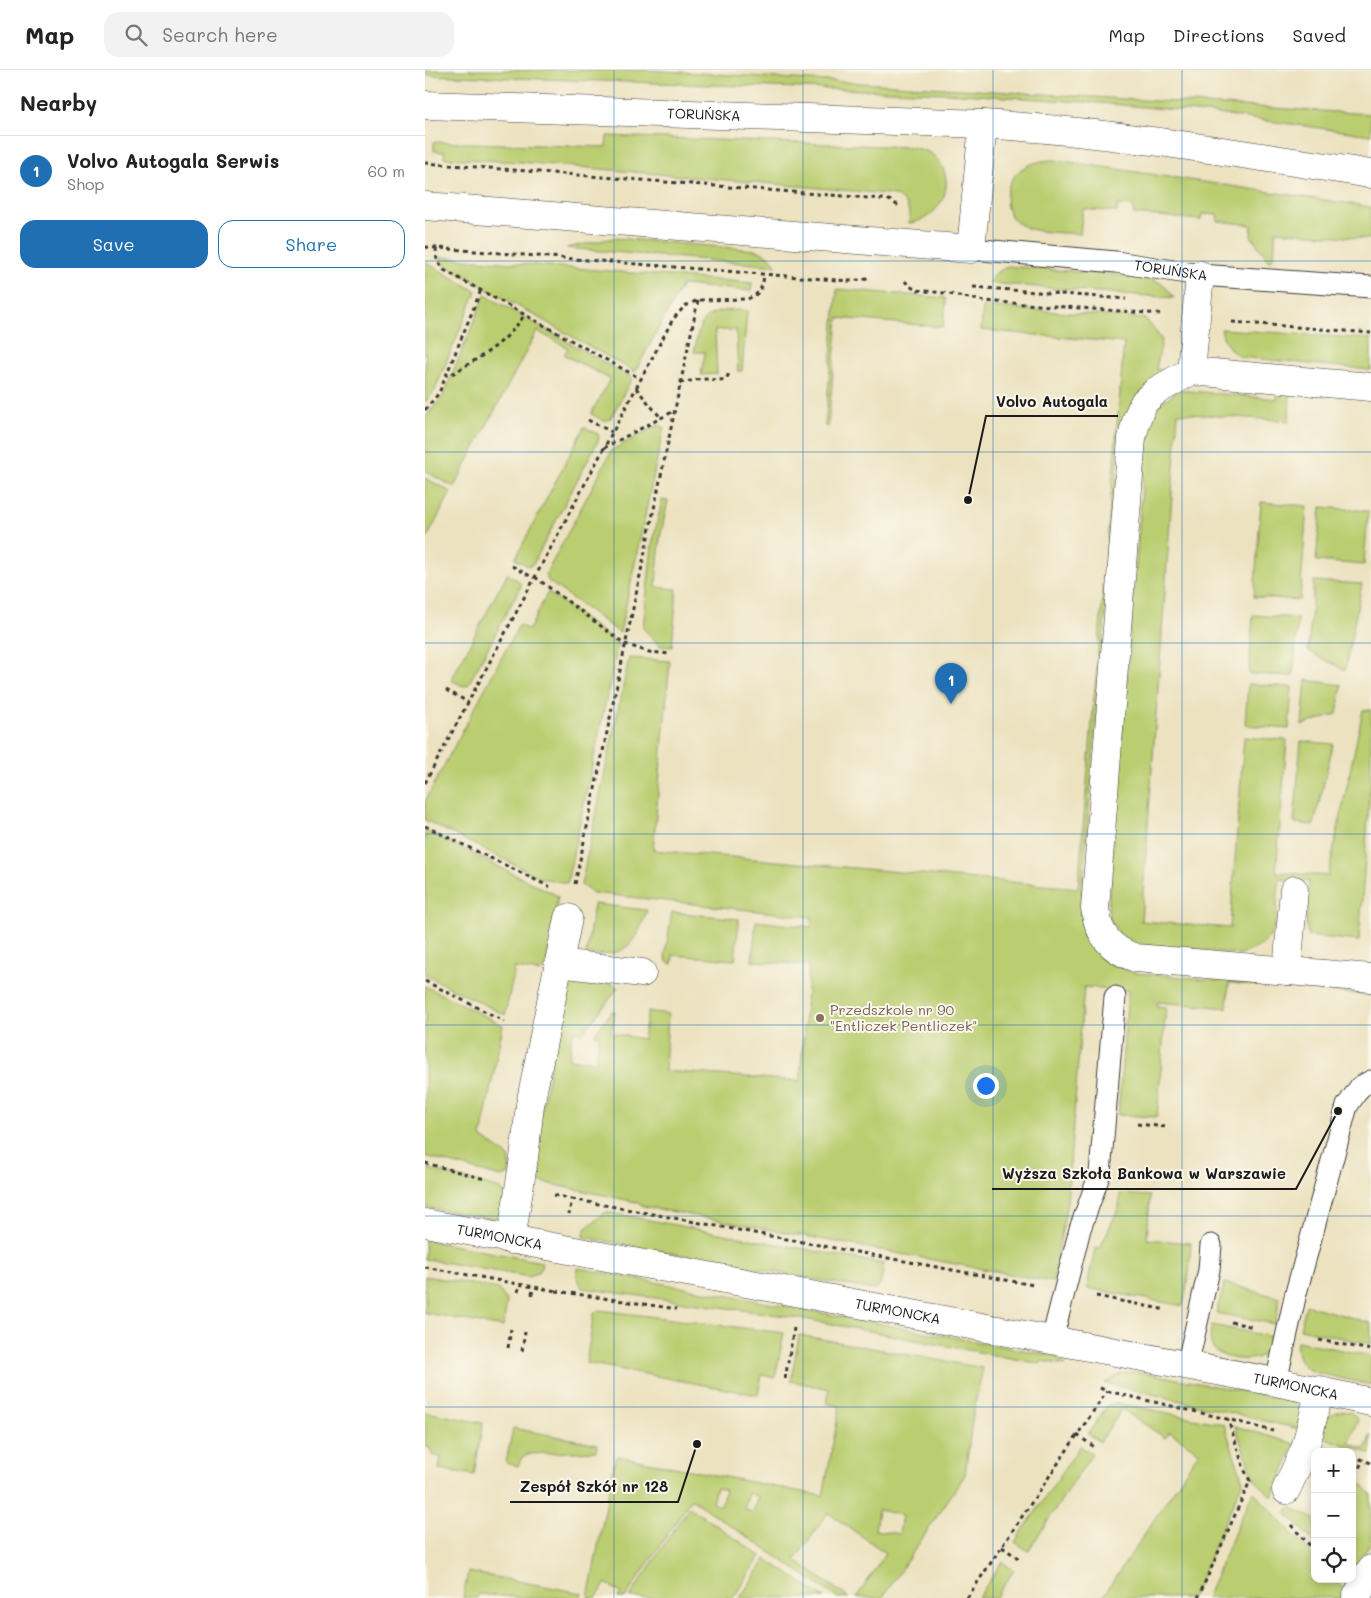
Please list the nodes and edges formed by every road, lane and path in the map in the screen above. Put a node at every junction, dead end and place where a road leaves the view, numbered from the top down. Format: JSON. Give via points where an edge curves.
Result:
{"nodes":[{"id":1,"x":425,"y":105,"type":"edge"},
{"id":2,"x":983,"y":124,"type":"junction"},
{"id":3,"x":1371,"y":174,"type":"edge"},
{"id":4,"x":425,"y":206,"type":"edge"},
{"id":5,"x":425,"y":247,"type":"edge"},
{"id":6,"x":437,"y":248,"type":"junction"},
{"id":7,"x":971,"y":249,"type":"junction"},
{"id":8,"x":764,"y":274,"type":"junction"},
{"id":9,"x":1200,"y":275,"type":"junction"},
{"id":10,"x":875,"y":279,"type":"dead end"},
{"id":11,"x":914,"y":279,"type":"dead end"},
{"id":12,"x":895,"y":280,"type":"dead end"},
{"id":13,"x":967,"y":286,"type":"dead end"},
{"id":14,"x":1371,"y":287,"type":"edge"},
{"id":15,"x":481,"y":290,"type":"junction"},
{"id":16,"x":1126,"y":299,"type":"dead end"},
{"id":17,"x":698,"y":300,"type":"junction"},
{"id":18,"x":523,"y":318,"type":"dead end"},
{"id":19,"x":728,"y":371,"type":"dead end"},
{"id":20,"x":1191,"y":371,"type":"junction"},
{"id":21,"x":452,"y":374,"type":"dead end"},
{"id":22,"x":641,"y":379,"type":"junction"},
{"id":23,"x":680,"y":383,"type":"junction"},
{"id":24,"x":1371,"y":387,"type":"edge"},
{"id":25,"x":636,"y":388,"type":"junction"},
{"id":26,"x":425,"y":410,"type":"edge"},
{"id":27,"x":674,"y":411,"type":"junction"},
{"id":28,"x":661,"y":418,"type":"junction"},
{"id":29,"x":588,"y":420,"type":"dead end"},
{"id":30,"x":612,"y":432,"type":"junction"},
{"id":31,"x":604,"y":448,"type":"junction"},
{"id":32,"x":512,"y":566,"type":"dead end"},
{"id":33,"x":535,"y":577,"type":"junction"},
{"id":34,"x":625,"y":644,"type":"junction"},
{"id":35,"x":671,"y":654,"type":"dead end"},
{"id":36,"x":446,"y":690,"type":"dead end"},
{"id":37,"x":468,"y":702,"type":"junction"},
{"id":38,"x":425,"y":783,"type":"edge"},
{"id":39,"x":425,"y":826,"type":"edge"},
{"id":40,"x":575,"y":885,"type":"dead end"},
{"id":41,"x":551,"y":887,"type":"dead end"},
{"id":42,"x":1294,"y":890,"type":"dead end"},
{"id":43,"x":568,"y":918,"type":"dead end"},
{"id":44,"x":559,"y":963,"type":"junction"},
{"id":45,"x":1287,"y":971,"type":"junction"},
{"id":46,"x":642,"y":973,"type":"dead end"},
{"id":47,"x":1371,"y":978,"type":"edge"},
{"id":48,"x":425,"y":981,"type":"edge"},
{"id":49,"x":1115,"y":997,"type":"dead end"},
{"id":50,"x":504,"y":1021,"type":"dead end"},
{"id":51,"x":1371,"y":1081,"type":"edge"},
{"id":52,"x":572,"y":1199,"type":"dead end"},
{"id":53,"x":425,"y":1223,"type":"edge"},
{"id":54,"x":511,"y":1240,"type":"junction"},
{"id":55,"x":1211,"y":1245,"type":"dead end"},
{"id":56,"x":520,"y":1284,"type":"dead end"},
{"id":57,"x":533,"y":1287,"type":"dead end"},
{"id":58,"x":1064,"y":1290,"type":"junction"},
{"id":59,"x":518,"y":1292,"type":"dead end"},
{"id":60,"x":532,"y":1295,"type":"dead end"},
{"id":61,"x":1198,"y":1316,"type":"junction"},
{"id":62,"x":795,"y":1326,"type":"dead end"},
{"id":63,"x":511,"y":1330,"type":"dead end"},
{"id":64,"x":525,"y":1332,"type":"dead end"},
{"id":65,"x":1287,"y":1333,"type":"junction"},
{"id":66,"x":1052,"y":1340,"type":"junction"},
{"id":67,"x":508,"y":1348,"type":"dead end"},
{"id":68,"x":1371,"y":1350,"type":"edge"},
{"id":69,"x":522,"y":1351,"type":"dead end"},
{"id":70,"x":1187,"y":1366,"type":"junction"},
{"id":71,"x":785,"y":1379,"type":"dead end"},
{"id":72,"x":1276,"y":1382,"type":"junction"},
{"id":73,"x":1321,"y":1390,"type":"junction"},
{"id":74,"x":1107,"y":1391,"type":"dead end"},
{"id":75,"x":1371,"y":1402,"type":"edge"},
{"id":76,"x":1227,"y":1419,"type":"dead end"},
{"id":77,"x":1077,"y":1435,"type":"junction"},
{"id":78,"x":1096,"y":1448,"type":"dead end"},
{"id":79,"x":1356,"y":1457,"type":"edge"},
{"id":80,"x":1363,"y":1460,"type":"junction"},
{"id":81,"x":1371,"y":1463,"type":"edge"},
{"id":82,"x":1356,"y":1474,"type":"edge"},
{"id":83,"x":1286,"y":1490,"type":"dead end"},
{"id":84,"x":1002,"y":1547,"type":"junction"},
{"id":85,"x":1021,"y":1560,"type":"dead end"},
{"id":86,"x":1371,"y":1569,"type":"edge"},
{"id":87,"x":967,"y":1598,"type":"edge"},
{"id":88,"x":1198,"y":1598,"type":"edge"},
{"id":89,"x":1356,"y":1598,"type":"edge"}],
"edges":[{"from":1,"to":2,"type":"street","name":"TORUŃSKA"},
{"from":2,"to":3,"type":"street","name":"TORUŃSKA","via":[[1132,138]]},
{"from":2,"to":7,"type":"street"},
{"from":4,"to":7,"type":"street","name":"TORUŃSKA"},
{"from":5,"to":6,"type":"path"},
{"from":6,"to":8,"type":"path"},
{"from":6,"to":15,"type":"path","via":[[435,255],[440,266]]},
{"from":7,"to":9,"type":"lane","name":"TORUŃSKA","via":[[1116,262]]},
{"from":8,"to":10,"type":"path","via":[[849,281]]},
{"from":8,"to":17,"type":"path","via":[[762,289],[753,297]]},
{"from":9,"to":14,"type":"lane","name":"TORUŃSKA"},
{"from":9,"to":20,"type":"street"},
{"from":11,"to":12,"type":"path"},
{"from":13,"to":16,"type":"path"},
{"from":15,"to":22,"type":"path"},
{"from":15,"to":26,"type":"path","via":[[439,393]]},
{"from":17,"to":22,"type":"path","via":[[685,306],[673,319]]},
{"from":17,"to":23,"type":"path"},
{"from":18,"to":21,"type":"path","via":[[500,344]]},
{"from":19,"to":23,"type":"path","via":[[724,380],[701,379]]},
{"from":20,"to":24,"type":"street"},
{"from":20,"to":45,"type":"street","via":[[1156,391],[1144,402],[1133,433],[1096,915],[1099,929],[1108,942],[1135,958]]},
{"from":22,"to":25,"type":"path"},
{"from":23,"to":27,"type":"path"},
{"from":25,"to":28,"type":"path"},
{"from":25,"to":30,"type":"path"},
{"from":27,"to":28,"type":"path"},
{"from":27,"to":34,"type":"path"},
{"from":28,"to":31,"type":"path"},
{"from":29,"to":30,"type":"path"},
{"from":30,"to":31,"type":"path"},
{"from":31,"to":33,"type":"path"},
{"from":32,"to":33,"type":"path"},
{"from":33,"to":34,"type":"path"},
{"from":33,"to":37,"type":"path"},
{"from":34,"to":35,"type":"path","via":[[649,652]]},
{"from":34,"to":40,"type":"path"},
{"from":36,"to":37,"type":"path"},
{"from":37,"to":38,"type":"path"},
{"from":39,"to":41,"type":"path"},
{"from":42,"to":45,"type":"street"},
{"from":43,"to":44,"type":"street"},
{"from":44,"to":46,"type":"street"},
{"from":44,"to":54,"type":"street","via":[[530,1105]]},
{"from":45,"to":47,"type":"street"},
{"from":48,"to":50,"type":"path"},
{"from":49,"to":58,"type":"lane","via":[[1100,1173],[1080,1229]]},
{"from":51,"to":65,"type":"lane","via":[[1360,1087],[1347,1106]]},
{"from":52,"to":58,"type":"path"},
{"from":53,"to":54,"type":"street","name":"TURMONCKA"},
{"from":54,"to":66,"type":"street","name":"TURMONCKA"},
{"from":55,"to":61,"type":"lane","via":[[1209,1270]]},
{"from":56,"to":59,"type":"path"},
{"from":57,"to":60,"type":"path"},
{"from":58,"to":61,"type":"path"},
{"from":58,"to":66,"type":"lane"},
{"from":61,"to":65,"type":"path"},
{"from":61,"to":70,"type":"lane"},
{"from":62,"to":71,"type":"path"},
{"from":63,"to":67,"type":"path"},
{"from":64,"to":69,"type":"path"},
{"from":65,"to":68,"type":"path"},
{"from":65,"to":72,"type":"lane"},
{"from":66,"to":70,"type":"street","name":"TURMONCKA"},
{"from":70,"to":72,"type":"street","name":"TURMONCKA"},
{"from":72,"to":73,"type":"street","name":"TURMONCKA"},
{"from":73,"to":75,"type":"street","name":"TURMONCKA"},
{"from":73,"to":83,"type":"street","via":[[1305,1449]]},
{"from":74,"to":77,"type":"path"},
{"from":76,"to":88,"type":"path","via":[[1250,1481]]},
{"from":77,"to":78,"type":"path"},
{"from":77,"to":84,"type":"path"},
{"from":79,"to":80,"type":"path"},
{"from":80,"to":81,"type":"path"},
{"from":80,"to":82,"type":"path"},
{"from":84,"to":85,"type":"path"},
{"from":84,"to":87,"type":"path"},
{"from":86,"to":89,"type":"street"}]}
